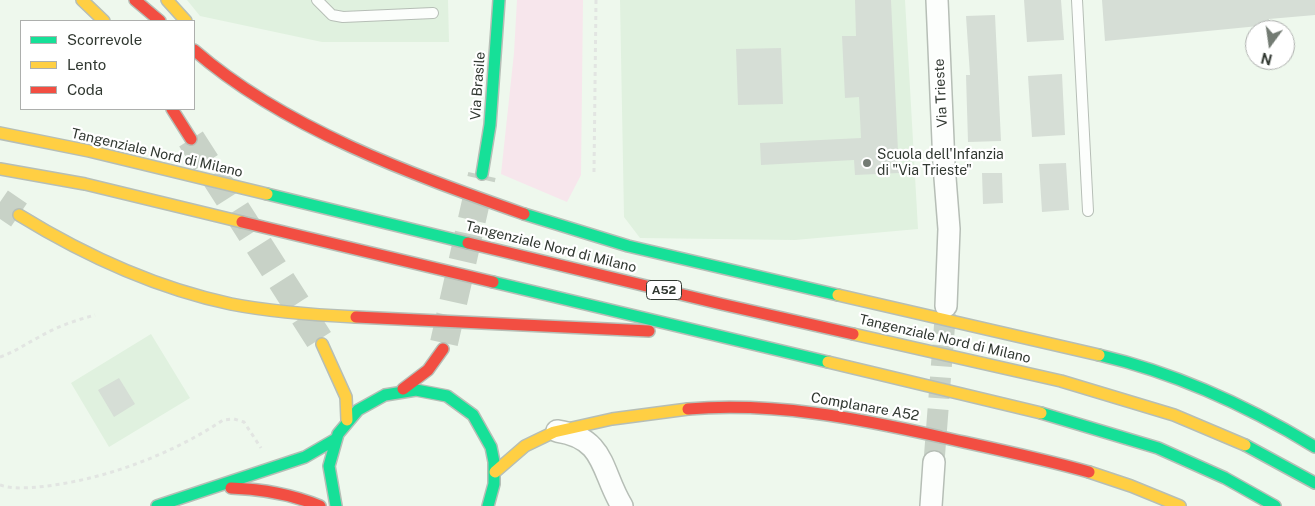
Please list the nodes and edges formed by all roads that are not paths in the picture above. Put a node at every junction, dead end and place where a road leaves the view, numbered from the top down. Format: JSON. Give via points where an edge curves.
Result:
{"nodes":[{"id":1,"x":82,"y":0,"type":"edge"},
{"id":2,"x":90,"y":0,"type":"edge"},
{"id":3,"x":135,"y":0,"type":"edge"},
{"id":4,"x":167,"y":0,"type":"edge"},
{"id":5,"x":317,"y":0,"type":"edge"},
{"id":6,"x":499,"y":0,"type":"edge"},
{"id":7,"x":937,"y":0,"type":"edge"},
{"id":8,"x":1077,"y":0,"type":"edge"},
{"id":9,"x":433,"y":13,"type":"dead end"},
{"id":10,"x":104,"y":20,"type":"edge"},
{"id":11,"x":104,"y":20,"type":"edge"},
{"id":12,"x":159,"y":20,"type":"edge"},
{"id":13,"x":185,"y":20,"type":"edge"},
{"id":14,"x":195,"y":51,"type":"edge"},
{"id":15,"x":254,"y":80,"type":"dead end"},
{"id":16,"x":173,"y":110,"type":"edge"},
{"id":17,"x":316,"y":130,"type":"junction"},
{"id":18,"x":0,"y":133,"type":"edge"},
{"id":19,"x":191,"y":139,"type":"tunnel mouth"},
{"id":20,"x":0,"y":169,"type":"edge"},
{"id":21,"x":482,"y":174,"type":"tunnel mouth"},
{"id":22,"x":1088,"y":211,"type":"dead end"},
{"id":23,"x":19,"y":214,"type":"tunnel mouth"},
{"id":24,"x":946,"y":306,"type":"tunnel mouth"},
{"id":25,"x":716,"y":335,"type":"junction"},
{"id":26,"x":322,"y":344,"type":"tunnel mouth"},
{"id":27,"x":443,"y":366,"type":"dead end"},
{"id":28,"x":447,"y":384,"type":"dead end"},
{"id":29,"x":403,"y":390,"type":"junction"},
{"id":30,"x":454,"y":400,"type":"junction"},
{"id":31,"x":347,"y":420,"type":"junction"},
{"id":32,"x":557,"y":431,"type":"junction"},
{"id":33,"x":523,"y":436,"type":"dead end"},
{"id":34,"x":537,"y":438,"type":"junction"},
{"id":35,"x":336,"y":439,"type":"junction"},
{"id":36,"x":1315,"y":447,"type":"edge"},
{"id":37,"x":934,"y":462,"type":"tunnel mouth"},
{"id":38,"x":495,"y":472,"type":"junction"},
{"id":39,"x":1315,"y":483,"type":"edge"},
{"id":40,"x":209,"y":488,"type":"junction"},
{"id":41,"x":157,"y":506,"type":"edge"},
{"id":42,"x":320,"y":506,"type":"edge"},
{"id":43,"x":336,"y":506,"type":"edge"},
{"id":44,"x":488,"y":506,"type":"edge"},
{"id":45,"x":622,"y":506,"type":"edge"},
{"id":46,"x":931,"y":506,"type":"edge"},
{"id":47,"x":1180,"y":506,"type":"edge"},
{"id":48,"x":1275,"y":506,"type":"edge"}],
"edges":[{"from":1,"to":10,"type":"main road"},
{"from":2,"to":11,"type":"main road"},
{"from":3,"to":12,"type":"main road"},
{"from":4,"to":13,"type":"main road"},
{"from":5,"to":9,"type":"lane","via":[[332,14],[343,17]]},
{"from":6,"to":21,"type":"main road","name":"Via Brasile","via":[[490,125]]},
{"from":7,"to":24,"type":"street","name":"Via Trieste","via":[[949,230]]},
{"from":8,"to":22,"type":"lane"},
{"from":14,"to":17,"type":"main road","via":[[275,108]]},
{"from":15,"to":17,"type":"main road"},
{"from":16,"to":19,"type":"main road"},
{"from":17,"to":36,"type":"main road","via":[[359,151],[469,195],[628,246],[1157,371],[1243,408]]},
{"from":18,"to":39,"type":"main road","name":"Tangenziale Nord di Milano","number":"A52","via":[[90,151],[711,301],[1061,381],[1174,415],[1245,445]]},
{"from":20,"to":25,"type":"main road","number":"A52","via":[[95,187]]},
{"from":23,"to":25,"type":"main road","via":[[58,239],[106,262],[171,288],[232,304],[313,315]]},
{"from":25,"to":48,"type":"main road","number":"A52","via":[[1061,419],[1158,448],[1225,478]]},
{"from":26,"to":31,"type":"main road","via":[[346,397]]},
{"from":27,"to":29,"type":"main road","via":[[443,349],[428,370]]},
{"from":28,"to":30,"type":"main road"},
{"from":29,"to":30,"type":"main road","via":[[431,392]]},
{"from":29,"to":31,"type":"main road","via":[[366,403]]},
{"from":30,"to":38,"type":"main road","via":[[486,428]]},
{"from":31,"to":35,"type":"main road"},
{"from":32,"to":34,"type":"main road","name":"Complanare A52"},
{"from":32,"to":45,"type":"street","via":[[579,436],[593,448]]},
{"from":32,"to":47,"type":"main road","name":"Complanare A52","via":[[646,413],[711,408],[770,408],[825,413],[1082,470]]},
{"from":33,"to":34,"type":"main road","name":"Complanare A52"},
{"from":34,"to":38,"type":"main road","name":"Complanare A52"},
{"from":35,"to":40,"type":"main road","via":[[305,458]]},
{"from":35,"to":43,"type":"main road","via":[[328,469]]},
{"from":37,"to":46,"type":"street"},
{"from":38,"to":44,"type":"main road"},
{"from":40,"to":41,"type":"main road"},
{"from":40,"to":42,"type":"main road","via":[[272,491]]}]}
